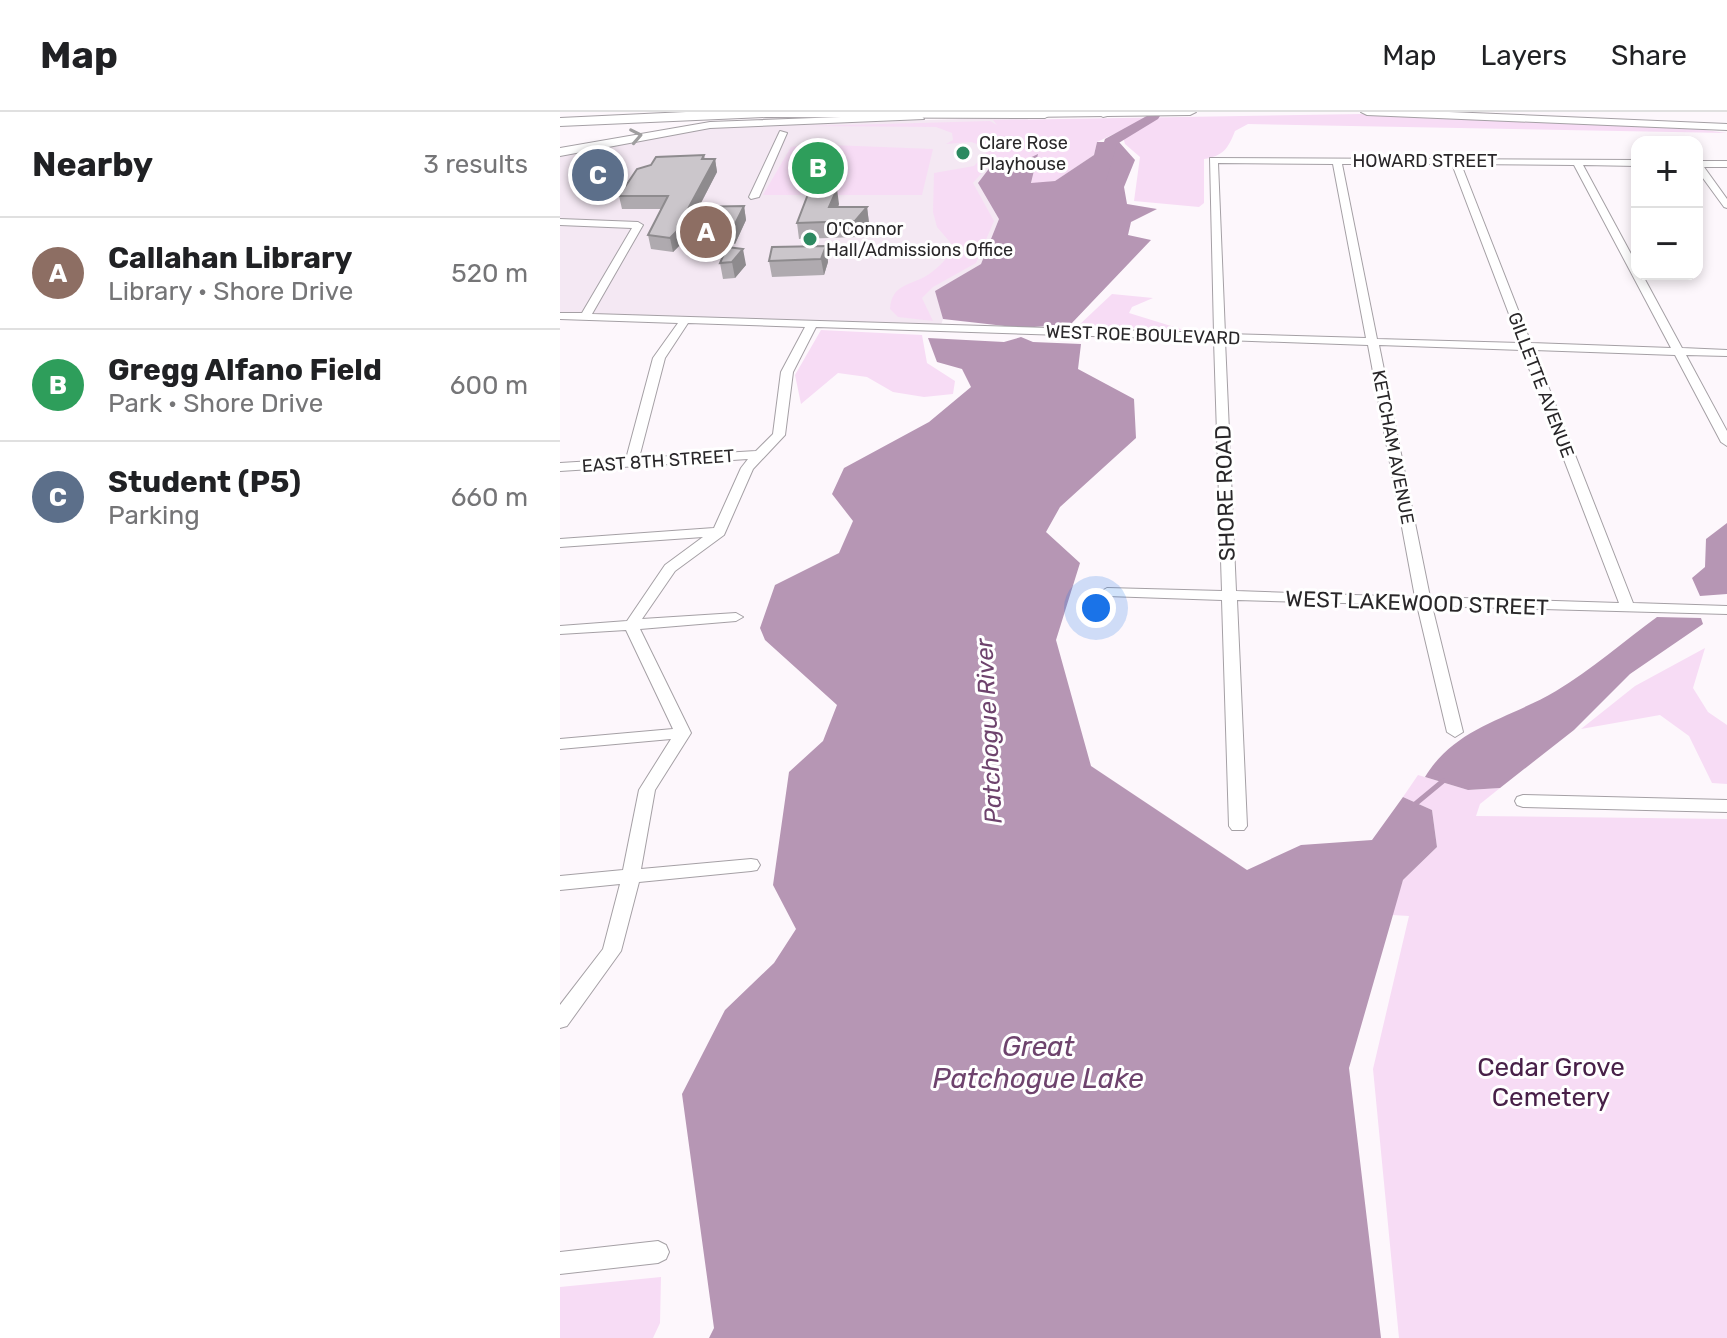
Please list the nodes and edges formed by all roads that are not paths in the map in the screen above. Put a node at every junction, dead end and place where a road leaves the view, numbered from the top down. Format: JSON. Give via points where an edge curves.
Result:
{"nodes":[{"id":1,"x":602,"y":112,"type":"edge"},
{"id":2,"x":613,"y":112,"type":"edge"},
{"id":3,"x":783,"y":112,"type":"edge"},
{"id":4,"x":1117,"y":112,"type":"edge"},
{"id":5,"x":1190,"y":112,"type":"edge"},
{"id":6,"x":1367,"y":112,"type":"edge"},
{"id":7,"x":581,"y":113,"type":"edge"},
{"id":8,"x":767,"y":113,"type":"edge"},
{"id":9,"x":1103,"y":113,"type":"edge"},
{"id":10,"x":560,"y":114,"type":"edge"},
{"id":11,"x":1045,"y":114,"type":"edge"},
{"id":12,"x":799,"y":120,"type":"junction"},
{"id":13,"x":560,"y":122,"type":"edge"},
{"id":14,"x":728,"y":123,"type":"junction"},
{"id":15,"x":1727,"y":127,"type":"edge"},
{"id":16,"x":783,"y":133,"type":"junction"},
{"id":17,"x":560,"y":152,"type":"edge"},
{"id":18,"x":1213,"y":160,"type":"joint"},
{"id":19,"x":1337,"y":161,"type":"junction"},
{"id":20,"x":1455,"y":161,"type":"junction"},
{"id":21,"x":1577,"y":162,"type":"junction"},
{"id":22,"x":1631,"y":163,"type":"edge"},
{"id":23,"x":1703,"y":164,"type":"edge"},
{"id":24,"x":1727,"y":164,"type":"edge"},
{"id":25,"x":1703,"y":172,"type":"edge"},
{"id":26,"x":754,"y":197,"type":"dead end"},
{"id":27,"x":1727,"y":205,"type":"edge"},
{"id":28,"x":560,"y":222,"type":"edge"},
{"id":29,"x":565,"y":316,"type":"edge"},
{"id":30,"x":585,"y":317,"type":"junction"},
{"id":31,"x":685,"y":320,"type":"junction"},
{"id":32,"x":812,"y":325,"type":"junction"},
{"id":33,"x":560,"y":327,"type":"edge"},
{"id":34,"x":1219,"y":338,"type":"junction"},
{"id":35,"x":1373,"y":343,"type":"junction"},
{"id":36,"x":1525,"y":347,"type":"junction"},
{"id":37,"x":1678,"y":352,"type":"junction"},
{"id":38,"x":1727,"y":353,"type":"edge"},
{"id":39,"x":1727,"y":442,"type":"edge"},
{"id":40,"x":756,"y":455,"type":"junction"},
{"id":41,"x":631,"y":463,"type":"junction"},
{"id":42,"x":560,"y":467,"type":"edge"},
{"id":43,"x":719,"y":532,"type":"junction"},
{"id":44,"x":560,"y":543,"type":"edge"},
{"id":45,"x":1107,"y":592,"type":"dead end"},
{"id":46,"x":1229,"y":597,"type":"junction"},
{"id":47,"x":1424,"y":604,"type":"junction"},
{"id":48,"x":1628,"y":608,"type":"junction"},
{"id":49,"x":1727,"y":610,"type":"edge"},
{"id":50,"x":736,"y":617,"type":"dead end"},
{"id":51,"x":631,"y":625,"type":"junction"},
{"id":52,"x":560,"y":630,"type":"edge"},
{"id":53,"x":1455,"y":732,"type":"dead end"},
{"id":54,"x":683,"y":733,"type":"junction"},
{"id":55,"x":560,"y":744,"type":"edge"},
{"id":56,"x":1523,"y":801,"type":"dead end"},
{"id":57,"x":1727,"y":806,"type":"edge"},
{"id":58,"x":1238,"y":826,"type":"dead end"},
{"id":59,"x":751,"y":865,"type":"dead end"},
{"id":60,"x":631,"y":877,"type":"junction"},
{"id":61,"x":560,"y":883,"type":"edge"},
{"id":62,"x":560,"y":1020,"type":"edge"},
{"id":63,"x":658,"y":1252,"type":"dead end"},
{"id":64,"x":560,"y":1263,"type":"edge"}],
"edges":[{"from":1,"to":7,"type":"highway"},
{"from":2,"to":7,"type":"highway"},
{"from":3,"to":8,"type":"highway"},
{"from":4,"to":9,"type":"highway"},
{"from":5,"to":9,"type":"main road"},
{"from":6,"to":15,"type":"main road"},
{"from":7,"to":10,"type":"highway"},
{"from":8,"to":11,"type":"highway"},
{"from":8,"to":13,"type":"highway"},
{"from":9,"to":11,"type":"main road"},
{"from":11,"to":12,"type":"main road"},
{"from":12,"to":14,"type":"main road"},
{"from":12,"to":16,"type":"main road"},
{"from":14,"to":16,"type":"main road","via":[[774,125]]},
{"from":17,"to":14,"type":"main road","one_way":true},
{"from":16,"to":26,"type":"street"},
{"from":18,"to":19,"type":"street","name":"HOWARD STREET"},
{"from":18,"to":34,"type":"street","name":"SHORE ROAD"},
{"from":19,"to":20,"type":"street","name":"HOWARD STREET"},
{"from":19,"to":35,"type":"street","name":"KETCHAM AVENUE"},
{"from":20,"to":21,"type":"street","name":"HOWARD STREET"},
{"from":20,"to":36,"type":"street","name":"GILLETTE AVENUE"},
{"from":21,"to":22,"type":"street","name":"HOWARD STREET"},
{"from":21,"to":37,"type":"street"},
{"from":23,"to":24,"type":"street"},
{"from":25,"to":27,"type":"street"},
{"from":28,"to":30,"type":"street","via":[[638,225]]},
{"from":29,"to":30,"type":"street","name":"WEST ROE BOULEVARD"},
{"from":29,"to":33,"type":"street"},
{"from":30,"to":31,"type":"street","name":"WEST ROE BOULEVARD"},
{"from":31,"to":32,"type":"street","name":"WEST ROE BOULEVARD"},
{"from":31,"to":41,"type":"street","via":[[659,358]]},
{"from":32,"to":34,"type":"street","name":"WEST ROE BOULEVARD"},
{"from":32,"to":40,"type":"street","via":[[787,372],[779,435]]},
{"from":34,"to":35,"type":"street","name":"WEST ROE BOULEVARD"},
{"from":34,"to":46,"type":"street","name":"SHORE ROAD"},
{"from":35,"to":36,"type":"street","name":"WEST ROE BOULEVARD"},
{"from":35,"to":47,"type":"street","name":"KETCHAM AVENUE"},
{"from":36,"to":37,"type":"street","name":"WEST ROE BOULEVARD"},
{"from":36,"to":48,"type":"street","name":"GILLETTE AVENUE"},
{"from":37,"to":38,"type":"street","name":"WEST ROE BOULEVARD"},
{"from":37,"to":39,"type":"street"},
{"from":40,"to":41,"type":"street","name":"EAST 8TH STREET"},
{"from":40,"to":43,"type":"street"},
{"from":41,"to":42,"type":"street","name":"EAST 8TH STREET"},
{"from":43,"to":44,"type":"street"},
{"from":43,"to":51,"type":"street","via":[[670,568]]},
{"from":45,"to":46,"type":"street","name":"WEST LAKEWOOD STREET"},
{"from":46,"to":47,"type":"street","name":"WEST LAKEWOOD STREET"},
{"from":46,"to":58,"type":"street","name":"SHORE ROAD"},
{"from":47,"to":48,"type":"street","name":"WEST LAKEWOOD STREET"},
{"from":47,"to":53,"type":"street","name":"KETCHAM AVENUE"},
{"from":48,"to":49,"type":"street","name":"WEST LAKEWOOD STREET"},
{"from":50,"to":51,"type":"street"},
{"from":51,"to":52,"type":"street"},
{"from":51,"to":54,"type":"street"},
{"from":54,"to":55,"type":"street"},
{"from":54,"to":60,"type":"street","via":[[647,790]]},
{"from":56,"to":57,"type":"street"},
{"from":59,"to":60,"type":"street"},
{"from":60,"to":61,"type":"street"},
{"from":60,"to":62,"type":"street","via":[[612,951]]},
{"from":63,"to":64,"type":"street"}]}
